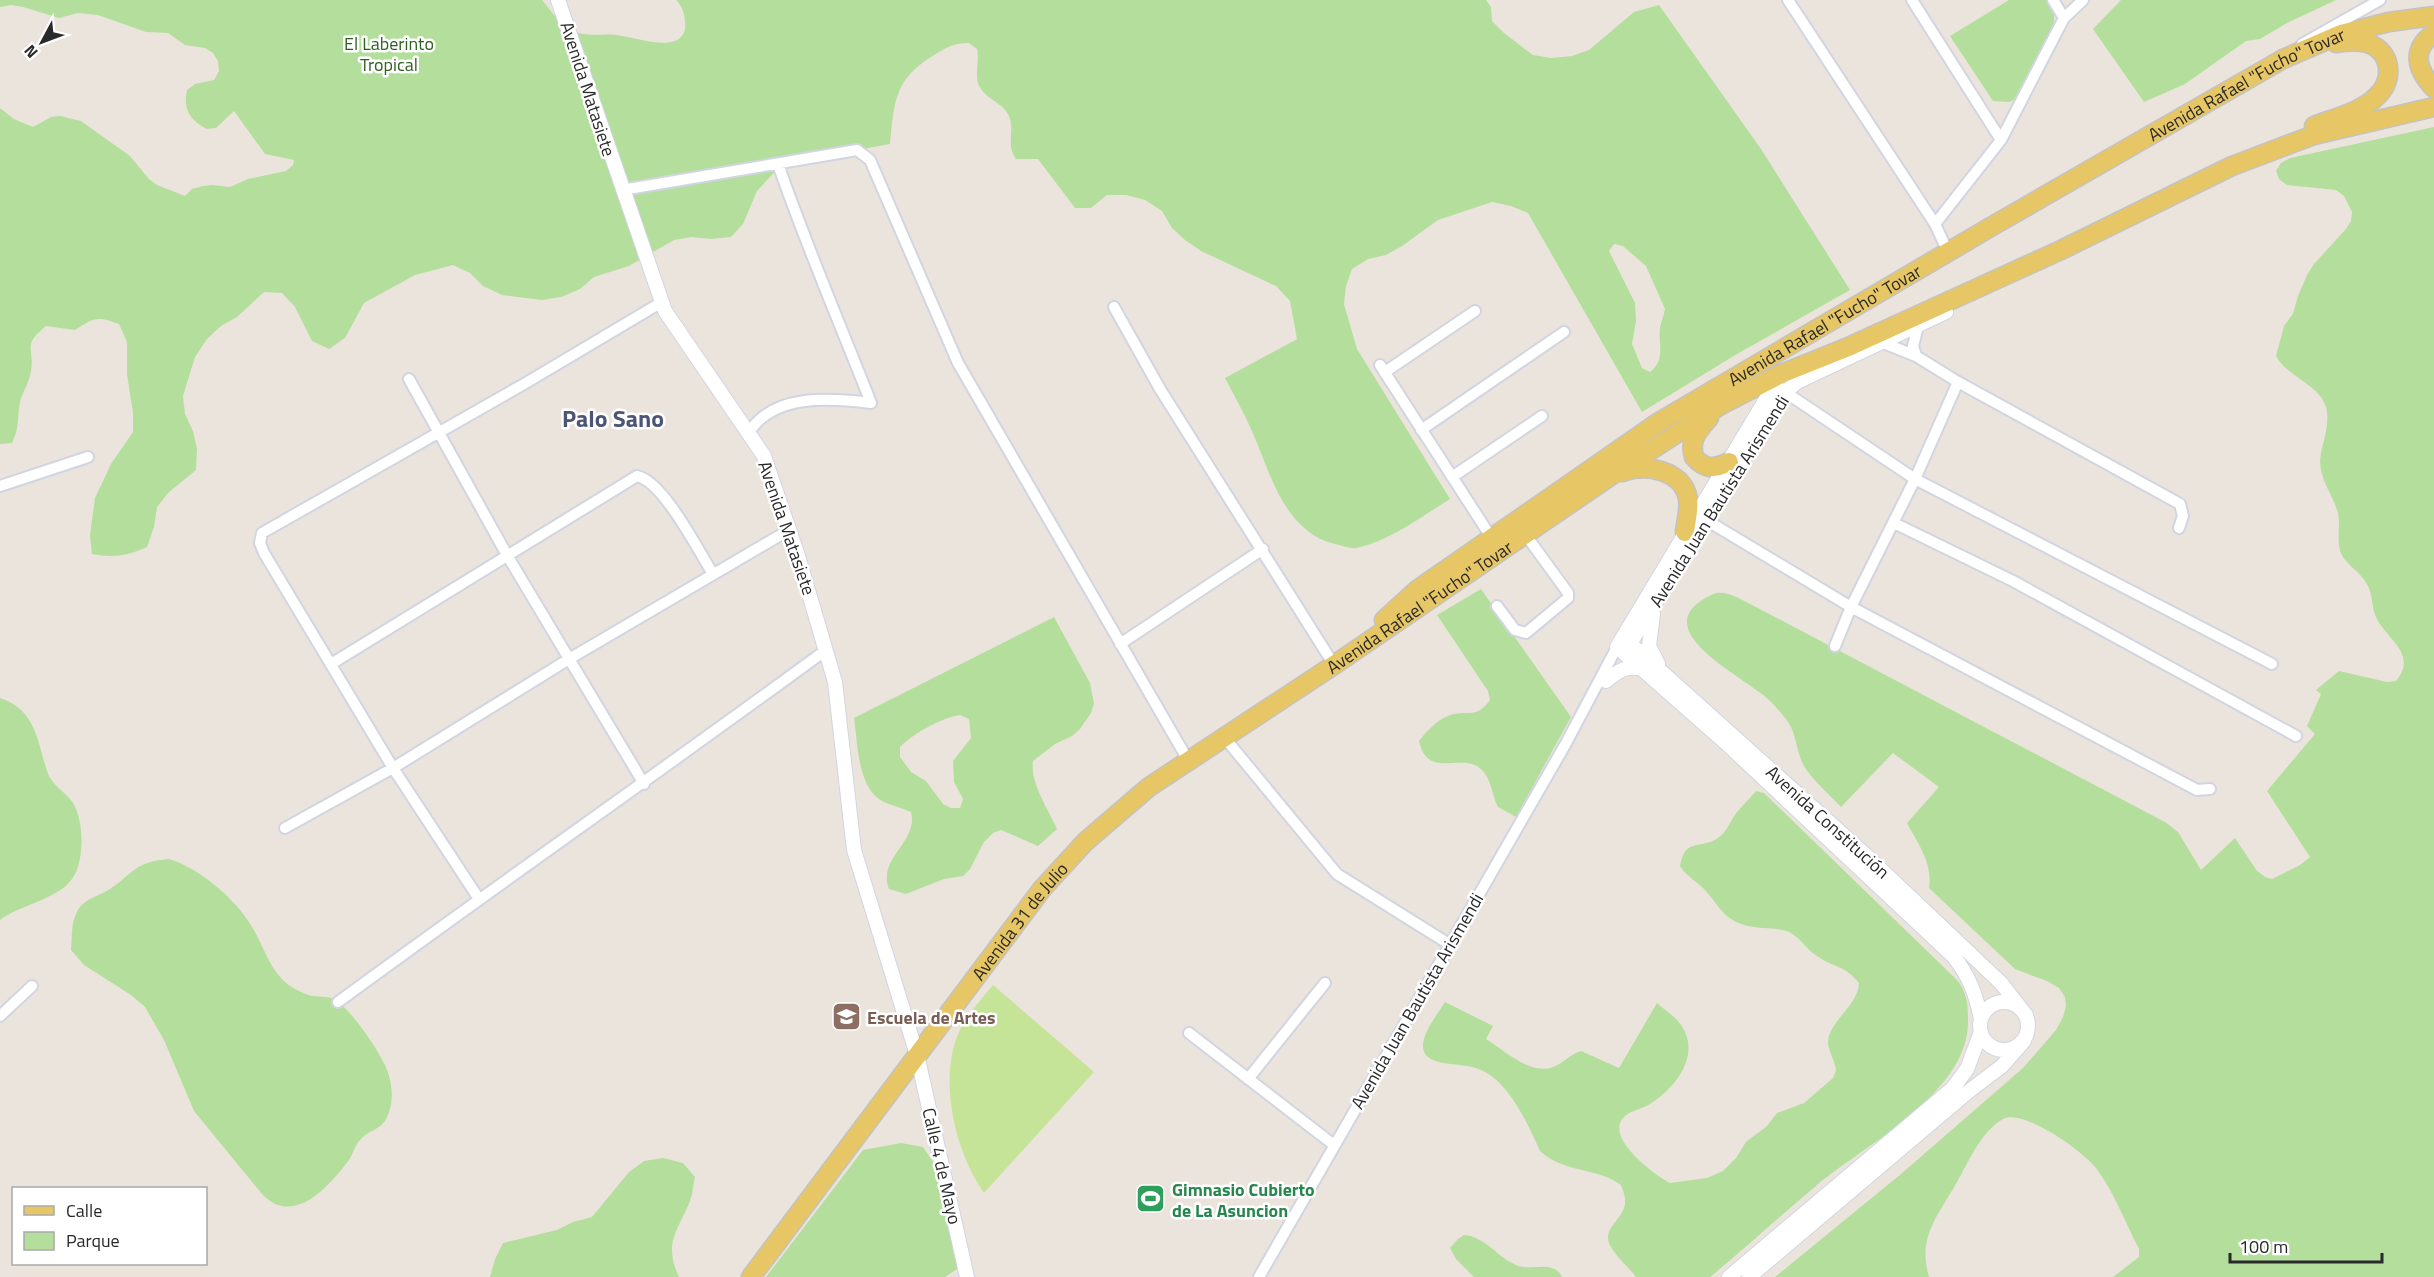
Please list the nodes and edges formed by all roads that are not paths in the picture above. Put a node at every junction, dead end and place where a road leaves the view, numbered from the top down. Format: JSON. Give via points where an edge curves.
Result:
{"nodes":[{"id":1,"x":558,"y":0,"type":"edge"},
{"id":2,"x":1788,"y":0,"type":"edge"},
{"id":3,"x":1912,"y":0,"type":"edge"},
{"id":4,"x":2053,"y":0,"type":"edge"},
{"id":5,"x":2083,"y":0,"type":"edge"},
{"id":6,"x":2380,"y":0,"type":"edge"},
{"id":7,"x":2434,"y":16,"type":"edge"},
{"id":8,"x":2064,"y":18,"type":"junction"},
{"id":9,"x":2434,"y":33,"type":"edge"},
{"id":10,"x":2283,"y":59,"type":"junction"},
{"id":11,"x":2434,"y":88,"type":"edge"},
{"id":12,"x":2434,"y":107,"type":"edge"},
{"id":13,"x":2001,"y":140,"type":"junction"},
{"id":14,"x":778,"y":164,"type":"junction"},
{"id":15,"x":2232,"y":166,"type":"junction"},
{"id":16,"x":622,"y":190,"type":"junction"},
{"id":17,"x":1935,"y":224,"type":"junction"},
{"id":18,"x":1948,"y":252,"type":"junction"},
{"id":19,"x":2004,"y":277,"type":"junction"},
{"id":20,"x":662,"y":302,"type":"junction"},
{"id":21,"x":1114,"y":307,"type":"dead end"},
{"id":22,"x":1474,"y":311,"type":"dead end"},
{"id":23,"x":1918,"y":326,"type":"junction"},
{"id":24,"x":1564,"y":332,"type":"dead end"},
{"id":25,"x":1810,"y":333,"type":"junction"},
{"id":26,"x":1881,"y":342,"type":"junction"},
{"id":27,"x":1916,"y":356,"type":"junction"},
{"id":28,"x":409,"y":379,"type":"dead end"},
{"id":29,"x":1958,"y":382,"type":"junction"},
{"id":30,"x":1783,"y":383,"type":"junction"},
{"id":31,"x":1721,"y":405,"type":"junction"},
{"id":32,"x":1542,"y":416,"type":"dead end"},
{"id":33,"x":1421,"y":430,"type":"junction"},
{"id":34,"x":438,"y":432,"type":"junction"},
{"id":35,"x":748,"y":434,"type":"junction"},
{"id":36,"x":88,"y":457,"type":"dead end"},
{"id":37,"x":1729,"y":462,"type":"junction"},
{"id":38,"x":1452,"y":477,"type":"junction"},
{"id":39,"x":1609,"y":477,"type":"junction"},
{"id":40,"x":1916,"y":479,"type":"junction"},
{"id":41,"x":0,"y":486,"type":"edge"},
{"id":42,"x":1706,"y":520,"type":"junction"},
{"id":43,"x":1894,"y":523,"type":"junction"},
{"id":44,"x":2179,"y":528,"type":"dead end"},
{"id":45,"x":789,"y":530,"type":"junction"},
{"id":46,"x":1685,"y":532,"type":"junction"},
{"id":47,"x":1525,"y":534,"type":"junction"},
{"id":48,"x":1491,"y":537,"type":"junction"},
{"id":49,"x":1263,"y":549,"type":"junction"},
{"id":50,"x":507,"y":555,"type":"junction"},
{"id":51,"x":713,"y":574,"type":"junction"},
{"id":52,"x":1654,"y":605,"type":"junction"},
{"id":53,"x":1497,"y":606,"type":"dead end"},
{"id":54,"x":1851,"y":607,"type":"junction"},
{"id":55,"x":1120,"y":644,"type":"junction"},
{"id":56,"x":1623,"y":645,"type":"junction"},
{"id":57,"x":1835,"y":646,"type":"dead end"},
{"id":58,"x":826,"y":650,"type":"junction"},
{"id":59,"x":569,"y":659,"type":"junction"},
{"id":60,"x":331,"y":664,"type":"junction"},
{"id":61,"x":2272,"y":664,"type":"dead end"},
{"id":62,"x":1334,"y":666,"type":"junction"},
{"id":63,"x":1644,"y":669,"type":"junction"},
{"id":64,"x":1664,"y":673,"type":"junction"},
{"id":65,"x":1606,"y":681,"type":"junction"},
{"id":66,"x":1576,"y":726,"type":"junction"},
{"id":67,"x":2296,"y":736,"type":"dead end"},
{"id":68,"x":1224,"y":737,"type":"junction"},
{"id":69,"x":1188,"y":760,"type":"junction"},
{"id":70,"x":393,"y":768,"type":"junction"},
{"id":71,"x":644,"y":784,"type":"junction"},
{"id":72,"x":2210,"y":789,"type":"dead end"},
{"id":73,"x":285,"y":828,"type":"dead end"},
{"id":74,"x":478,"y":899,"type":"junction"},
{"id":75,"x":1449,"y":944,"type":"junction"},
{"id":76,"x":1325,"y":983,"type":"dead end"},
{"id":77,"x":32,"y":986,"type":"dead end"},
{"id":78,"x":338,"y":1002,"type":"dead end"},
{"id":79,"x":2026,"y":1015,"type":"junction"},
{"id":80,"x":0,"y":1016,"type":"edge"},
{"id":81,"x":1981,"y":1026,"type":"junction"},
{"id":82,"x":1189,"y":1033,"type":"dead end"},
{"id":83,"x":2024,"y":1041,"type":"junction"},
{"id":84,"x":917,"y":1054,"type":"junction"},
{"id":85,"x":1248,"y":1079,"type":"junction"},
{"id":86,"x":1334,"y":1146,"type":"junction"},
{"id":87,"x":751,"y":1277,"type":"edge"},
{"id":88,"x":967,"y":1277,"type":"edge"},
{"id":89,"x":1259,"y":1277,"type":"edge"},
{"id":90,"x":1729,"y":1277,"type":"edge"},
{"id":91,"x":1749,"y":1277,"type":"edge"}],
"edges":[{"from":1,"to":16,"type":"street","name":"Avenida Matasiete"},
{"from":2,"to":17,"type":"street"},
{"from":3,"to":13,"type":"street"},
{"from":4,"to":8,"type":"street"},
{"from":5,"to":8,"type":"street"},
{"from":6,"to":10,"type":"street","via":[[2313,36]]},
{"from":7,"to":10,"type":"main road","name":"Avenida Rafael \"Fucho\" Tovar","via":[[2341,34]]},
{"from":8,"to":13,"type":"street"},
{"from":9,"to":11,"type":"main road","via":[[2425,40],[2418,56],[2419,68]]},
{"from":10,"to":15,"type":"main road","via":[[2336,43],[2358,42],[2376,47],[2389,74],[2385,88],[2375,99]]},
{"from":10,"to":18,"type":"main road","name":"Avenida Rafael \"Fucho\" Tovar"},
{"from":12,"to":15,"type":"main road","name":"Avenida Rafael \"Fucho\" Tovar","via":[[2314,135]]},
{"from":13,"to":17,"type":"street"},
{"from":14,"to":16,"type":"street"},
{"from":14,"to":35,"type":"street","via":[[871,404],[844,400],[793,402],[769,411]]},
{"from":14,"to":55,"type":"street","via":[[857,150],[870,160],[958,363]]},
{"from":15,"to":19,"type":"main road","name":"Avenida Rafael \"Fucho\" Tovar"},
{"from":16,"to":20,"type":"street","name":"Avenida Matasiete"},
{"from":17,"to":18,"type":"street"},
{"from":18,"to":25,"type":"main road","name":"Avenida Rafael \"Fucho\" Tovar"},
{"from":19,"to":23,"type":"street","name":"Avenida Juan Bautista Arismendi"},
{"from":19,"to":30,"type":"main road","name":"Avenida Rafael \"Fucho\" Tovar"},
{"from":20,"to":34,"type":"street"},
{"from":20,"to":35,"type":"street","name":"Avenida Matasiete"},
{"from":21,"to":49,"type":"street"},
{"from":22,"to":33,"type":"street","via":[[1382,369]]},
{"from":23,"to":26,"type":"street","name":"Avenida Juan Bautista Arismendi"},
{"from":23,"to":27,"type":"street","via":[[1913,346]]},
{"from":24,"to":33,"type":"street"},
{"from":25,"to":30,"type":"main road"},
{"from":25,"to":48,"type":"main road","name":"Avenida Rafael \"Fucho\" Tovar","via":[[1659,422]]},
{"from":26,"to":27,"type":"street"},
{"from":26,"to":30,"type":"street","name":"Avenida Juan Bautista Arismendi","via":[[1797,382]]},
{"from":27,"to":29,"type":"street"},
{"from":28,"to":34,"type":"street"},
{"from":29,"to":40,"type":"street"},
{"from":29,"to":44,"type":"street","via":[[2180,504],[2183,516]]},
{"from":30,"to":31,"type":"main road","name":"Avenida Rafael \"Fucho\" Tovar"},
{"from":30,"to":37,"type":"street","name":"Avenida Juan Bautista Arismendi"},
{"from":30,"to":40,"type":"street"},
{"from":30,"to":42,"type":"street","name":"Avenida Juan Bautista Arismendi"},
{"from":31,"to":37,"type":"main road","via":[[1694,435],[1692,450],[1694,457],[1707,467]]},
{"from":31,"to":39,"type":"main road","name":"Avenida Rafael \"Fucho\" Tovar"},
{"from":32,"to":38,"type":"street"},
{"from":33,"to":38,"type":"street"},
{"from":34,"to":50,"type":"street"},
{"from":34,"to":60,"type":"street","via":[[262,533],[264,553]]},
{"from":35,"to":45,"type":"street","name":"Avenida Matasiete","via":[[764,456]]},
{"from":36,"to":41,"type":"street"},
{"from":37,"to":46,"type":"street","name":"Avenida Juan Bautista Arismendi"},
{"from":38,"to":48,"type":"street"},
{"from":39,"to":46,"type":"main road","via":[[1633,468],[1663,470],[1681,482],[1688,499]]},
{"from":39,"to":47,"type":"main road","name":"Avenida Rafael \"Fucho\" Tovar"},
{"from":40,"to":43,"type":"street"},
{"from":40,"to":61,"type":"street"},
{"from":42,"to":52,"type":"street","name":"Avenida Juan Bautista Arismendi"},
{"from":42,"to":54,"type":"street"},
{"from":43,"to":54,"type":"street"},
{"from":43,"to":67,"type":"street","via":[[2013,581]]},
{"from":45,"to":51,"type":"street"},
{"from":45,"to":58,"type":"street","name":"Avenida Matasiete"},
{"from":46,"to":56,"type":"street","name":"Avenida Juan Bautista Arismendi"},
{"from":47,"to":53,"type":"street","via":[[1568,598],[1526,633],[1515,630]]},
{"from":47,"to":62,"type":"main road","name":"Avenida Rafael \"Fucho\" Tovar"},
{"from":48,"to":62,"type":"main road","name":"Avenida Rafael \"Fucho\" Tovar","via":[[1417,590]]},
{"from":49,"to":55,"type":"street"},
{"from":49,"to":62,"type":"street"},
{"from":50,"to":51,"type":"street","via":[[637,476],[646,477],[659,489]]},
{"from":50,"to":59,"type":"street"},
{"from":50,"to":60,"type":"street"},
{"from":51,"to":59,"type":"street"},
{"from":52,"to":56,"type":"street","name":"Avenida Juan Bautista Arismendi"},
{"from":52,"to":64,"type":"street","via":[[1649,646]]},
{"from":54,"to":57,"type":"street"},
{"from":54,"to":72,"type":"street","via":[[2197,790]]},
{"from":55,"to":69,"type":"street"},
{"from":56,"to":63,"type":"street","name":"Avenida Constitución"},
{"from":56,"to":64,"type":"street","name":"Avenida Constitución"},
{"from":56,"to":65,"type":"street","name":"Avenida Juan Bautista Arismendi"},
{"from":56,"to":66,"type":"street","name":"Avenida Juan Bautista Arismendi"},
{"from":58,"to":71,"type":"street"},
{"from":58,"to":84,"type":"street","name":"Avenida Matasiete","via":[[835,682],[854,850]]},
{"from":59,"to":70,"type":"street"},
{"from":59,"to":71,"type":"street"},
{"from":60,"to":70,"type":"street"},
{"from":62,"to":68,"type":"main road","name":"Avenida 31 de Julio"},
{"from":63,"to":65,"type":"street","via":[[1620,669]]},
{"from":63,"to":81,"type":"street","name":"Avenida Constitución","via":[[1953,956],[1969,977]]},
{"from":64,"to":79,"type":"street","name":"Avenida Constitución","via":[[1968,951]]},
{"from":65,"to":66,"type":"street","name":"Avenida Juan Bautista Arismendi"},
{"from":66,"to":75,"type":"street","name":"Avenida Juan Bautista Arismendi"},
{"from":68,"to":69,"type":"main road","name":"Avenida 31 de Julio"},
{"from":68,"to":75,"type":"street","via":[[1337,874]]},
{"from":69,"to":84,"type":"main road","name":"Avenida 31 de Julio","via":[[1131,802],[1065,862]]},
{"from":70,"to":73,"type":"street"},
{"from":70,"to":74,"type":"street"},
{"from":71,"to":74,"type":"street"},
{"from":74,"to":78,"type":"street"},
{"from":75,"to":86,"type":"street","name":"Avenida Juan Bautista Arismendi"},
{"from":76,"to":85,"type":"street"},
{"from":77,"to":80,"type":"street"},
{"from":79,"to":81,"type":"street","via":[[2011,1003],[2002,1002],[1985,1011]]},
{"from":79,"to":83,"type":"street","via":[[2028,1032]]},
{"from":81,"to":83,"type":"street","via":[[1984,1040],[1991,1047],[2009,1050]]},
{"from":81,"to":90,"type":"street","via":[[1967,1069],[1953,1088]]},
{"from":82,"to":85,"type":"street"},
{"from":83,"to":91,"type":"street","via":[[2002,1066]]},
{"from":84,"to":87,"type":"main road","name":"Avenida 31 de Julio"},
{"from":84,"to":88,"type":"street","name":"Calle 4 de Mayo"},
{"from":85,"to":86,"type":"street"},
{"from":86,"to":89,"type":"street","name":"Avenida Juan Bautista Arismendi"}]}
